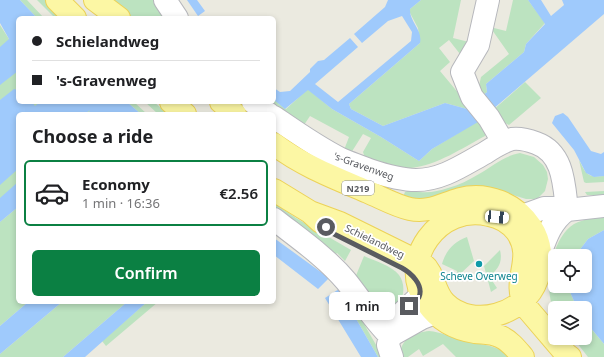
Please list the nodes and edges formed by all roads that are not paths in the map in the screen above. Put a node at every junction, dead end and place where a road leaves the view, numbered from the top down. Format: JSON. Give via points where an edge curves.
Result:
{"nodes":[{"id":1,"x":56,"y":0,"type":"edge"},
{"id":2,"x":95,"y":0,"type":"edge"},
{"id":3,"x":165,"y":0,"type":"edge"},
{"id":4,"x":488,"y":0,"type":"edge"},
{"id":5,"x":73,"y":16,"type":"edge"},
{"id":6,"x":116,"y":16,"type":"edge"},
{"id":7,"x":176,"y":16,"type":"edge"},
{"id":8,"x":173,"y":104,"type":"edge"},
{"id":9,"x":223,"y":104,"type":"edge"},
{"id":10,"x":256,"y":104,"type":"edge"},
{"id":11,"x":183,"y":112,"type":"edge"},
{"id":12,"x":233,"y":112,"type":"edge"},
{"id":13,"x":266,"y":112,"type":"edge"},
{"id":14,"x":276,"y":119,"type":"edge"},
{"id":15,"x":503,"y":142,"type":"junction"},
{"id":16,"x":276,"y":145,"type":"edge"},
{"id":17,"x":276,"y":191,"type":"edge"},
{"id":18,"x":604,"y":206,"type":"edge"},
{"id":19,"x":567,"y":210,"type":"junction"},
{"id":20,"x":310,"y":212,"type":"junction"},
{"id":21,"x":522,"y":216,"type":"junction"},
{"id":22,"x":497,"y":217,"type":"junction"},
{"id":23,"x":276,"y":221,"type":"edge"},
{"id":24,"x":540,"y":254,"type":"junction"},
{"id":25,"x":418,"y":262,"type":"junction"},
{"id":26,"x":536,"y":282,"type":"junction"},
{"id":27,"x":419,"y":287,"type":"junction"},
{"id":28,"x":522,"y":301,"type":"junction"},
{"id":29,"x":458,"y":312,"type":"junction"},
{"id":30,"x":435,"y":313,"type":"junction"},
{"id":31,"x":548,"y":317,"type":"edge"},
{"id":32,"x":486,"y":324,"type":"junction"},
{"id":33,"x":570,"y":345,"type":"edge"},
{"id":34,"x":391,"y":346,"type":"edge"},
{"id":35,"x":523,"y":357,"type":"edge"},
{"id":36,"x":539,"y":357,"type":"edge"},
{"id":37,"x":570,"y":357,"type":"edge"},
{"id":38,"x":576,"y":357,"type":"edge"}],
"edges":[{"from":1,"to":5,"type":"main road"},
{"from":2,"to":6,"type":"main road"},
{"from":3,"to":7,"type":"street"},
{"from":4,"to":15,"type":"street","via":[[478,45],[462,72],[472,97],[489,118]]},
{"from":8,"to":11,"type":"main road"},
{"from":9,"to":12,"type":"main road"},
{"from":10,"to":13,"type":"street"},
{"from":14,"to":15,"type":"street","name":"'s-Gravenweg","via":[[342,160],[406,180],[432,179],[449,173]]},
{"from":15,"to":19,"type":"street","name":"'s-Gravenweg","via":[[513,139],[530,141],[540,144],[553,155],[561,168]]},
{"from":16,"to":21,"type":"main road","number":"N219","via":[[309,167],[404,207],[423,210],[468,198],[482,197],[502,203]]},
{"from":17,"to":20,"type":"main road","name":"Schielandweg","number":"N219"},
{"from":18,"to":19,"type":"street"},
{"from":19,"to":21,"type":"street","via":[[544,208]]},
{"from":19,"to":24,"type":"street","via":[[552,226]]},
{"from":20,"to":25,"type":"main road","name":"Schielandweg","number":"N219","via":[[340,223]]},
{"from":20,"to":27,"type":"main road","name":"Schielandweg","number":"N219","via":[[334,234],[406,270]]},
{"from":21,"to":22,"type":"main road","number":"N219"},
{"from":21,"to":24,"type":"main road","number":"N219","via":[[534,231]]},
{"from":22,"to":25,"type":"main road","number":"N219","via":[[474,213],[451,218],[427,238]]},
{"from":22,"to":28,"type":"main road","number":"N219","via":[[512,226],[524,248],[525,260],[520,282]]},
{"from":23,"to":34,"type":"street","via":[[326,260],[346,281]]},
{"from":24,"to":26,"type":"main road","number":"N219"},
{"from":25,"to":27,"type":"main road","number":"N219"},
{"from":25,"to":29,"type":"main road","number":"N219","via":[[431,274],[442,300]]},
{"from":26,"to":28,"type":"main road","number":"N219"},
{"from":26,"to":31,"type":"main road","number":"N219","via":[[537,302]]},
{"from":27,"to":30,"type":"main road","number":"N219","via":[[426,303]]},
{"from":27,"to":34,"type":"street","via":[[419,296],[400,315]]},
{"from":28,"to":32,"type":"main road","number":"N219"},
{"from":28,"to":37,"type":"main road"},
{"from":29,"to":30,"type":"main road","number":"N219"},
{"from":29,"to":32,"type":"main road","number":"N219","via":[[473,316]]},
{"from":30,"to":32,"type":"main road","number":"N219","via":[[463,329]]},
{"from":30,"to":34,"type":"street","via":[[422,318]]},
{"from":32,"to":35,"type":"main road","number":"N219","via":[[492,333],[503,337]]},
{"from":32,"to":36,"type":"main road","number":"N219","via":[[501,319],[514,327]]},
{"from":33,"to":38,"type":"main road"}]}
